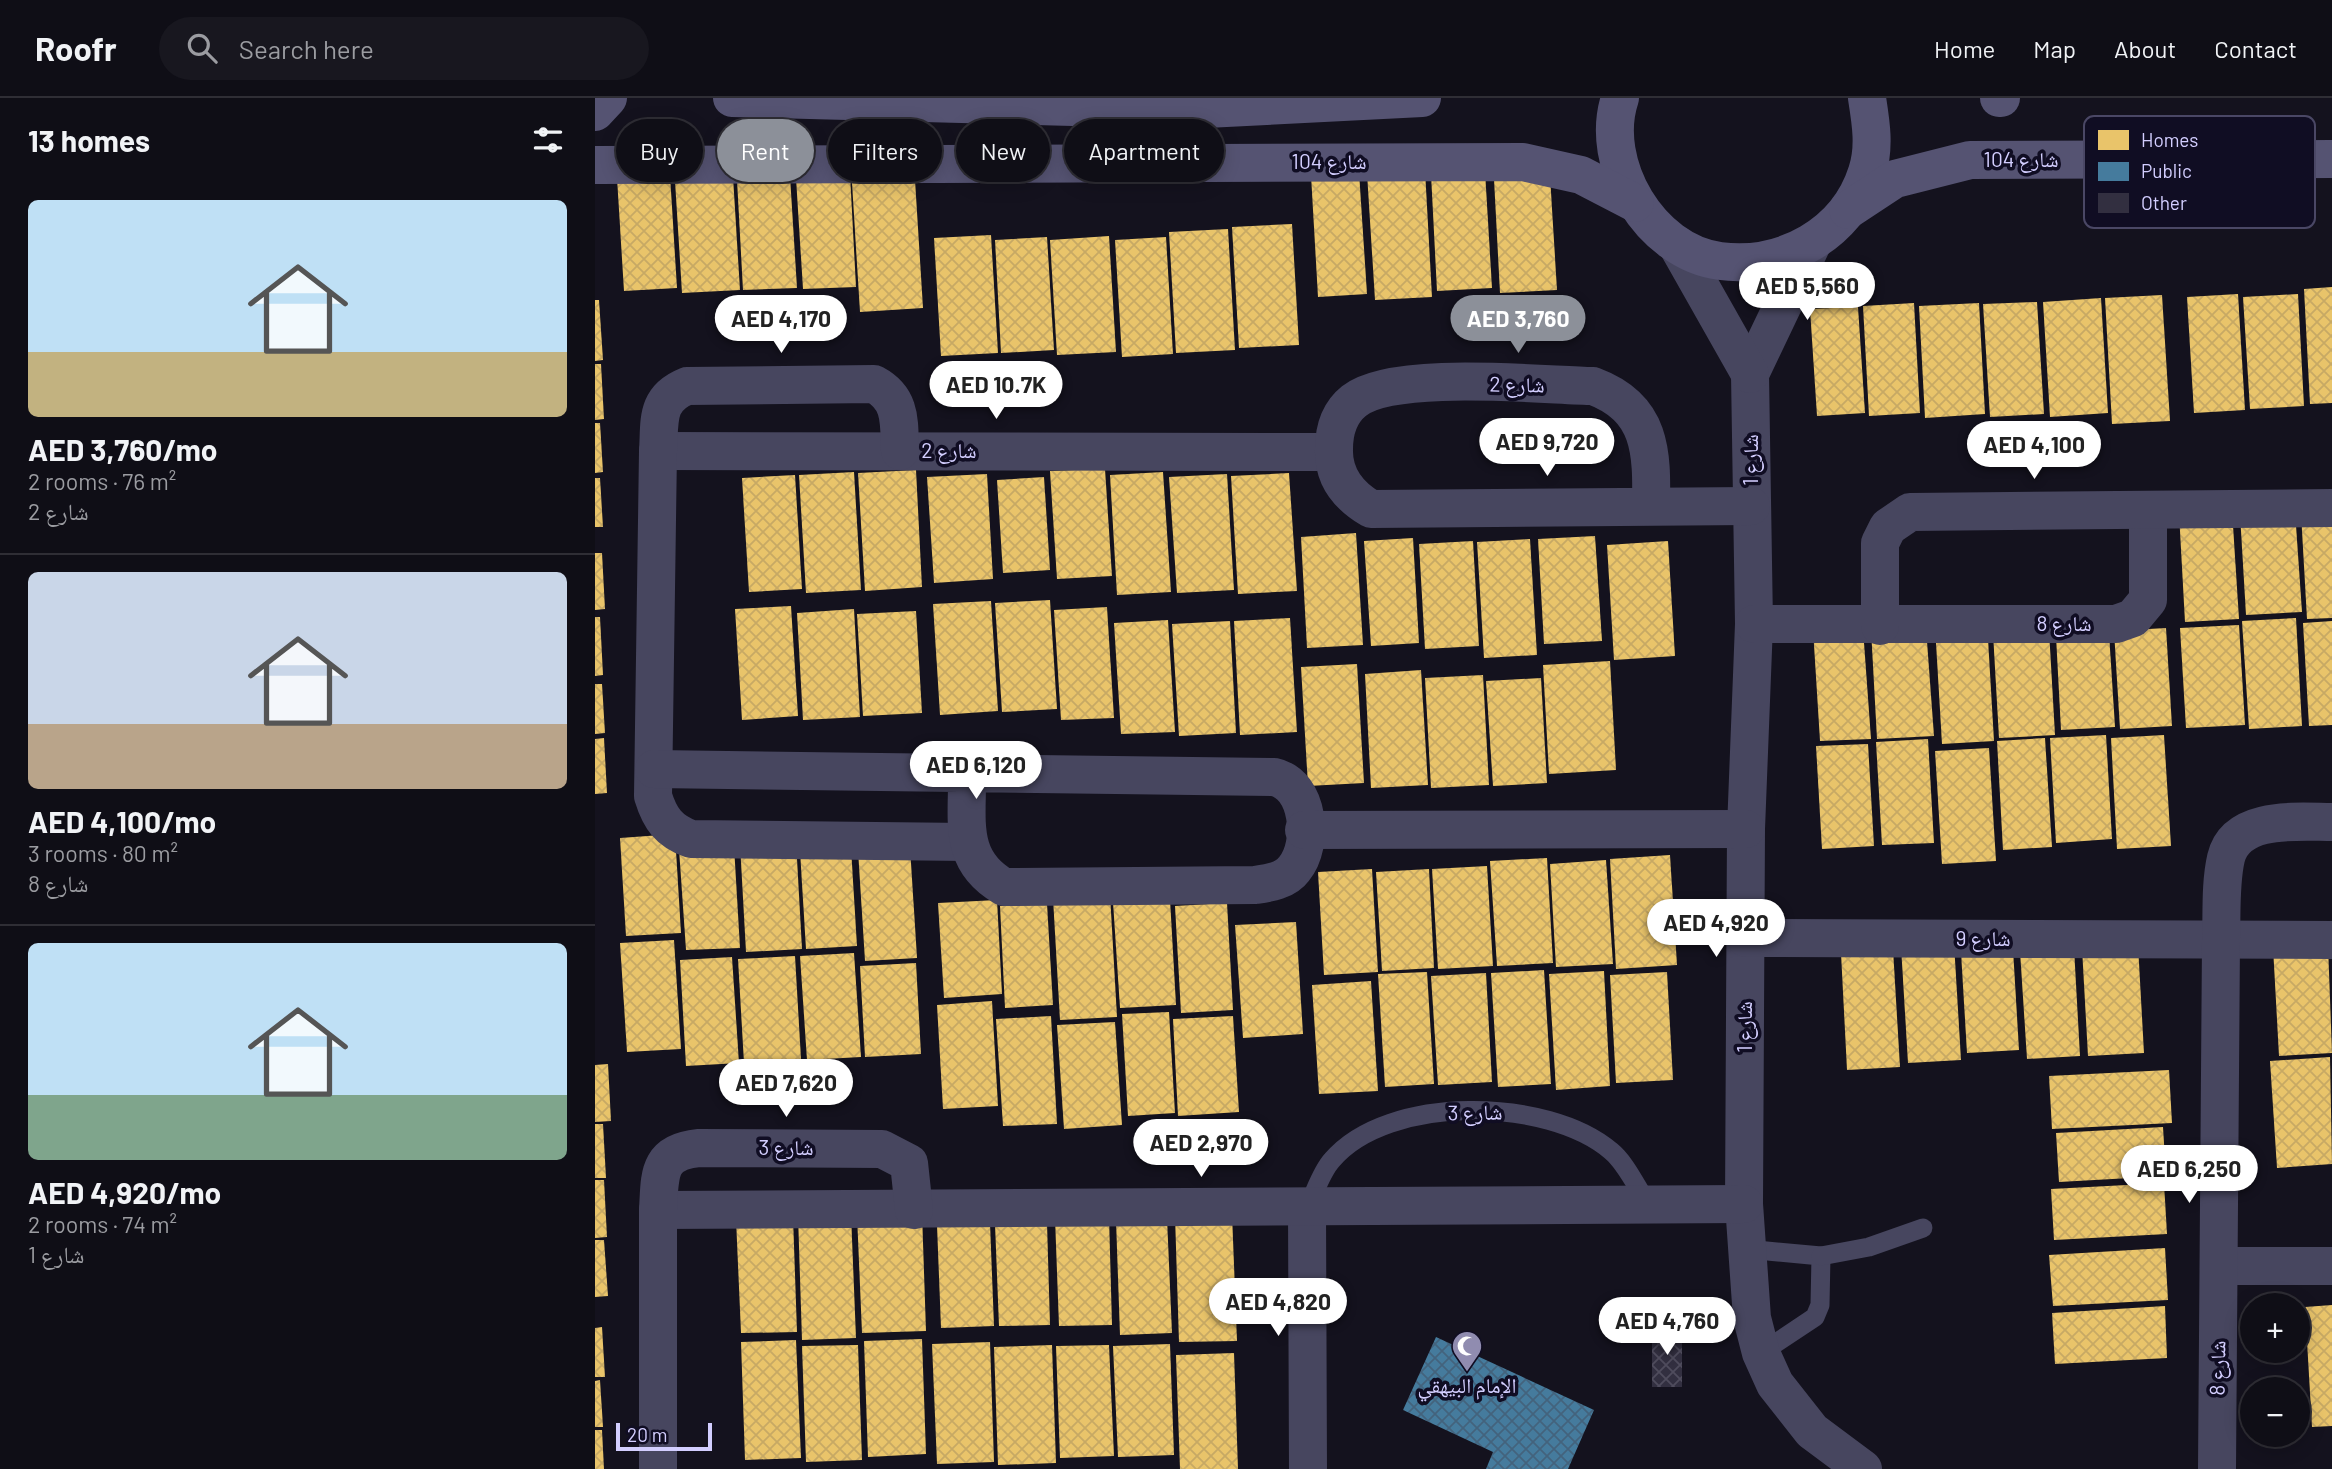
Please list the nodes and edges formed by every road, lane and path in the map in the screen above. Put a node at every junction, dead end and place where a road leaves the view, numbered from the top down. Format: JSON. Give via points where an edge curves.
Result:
{"nodes":[{"id":1,"x":608,"y":98,"type":"edge"},
{"id":2,"x":732,"y":98,"type":"edge"},
{"id":3,"x":1422,"y":98,"type":"edge"},
{"id":4,"x":1621,"y":98,"type":"edge"},
{"id":5,"x":1867,"y":98,"type":"edge"},
{"id":6,"x":914,"y":101,"type":"edge"},
{"id":7,"x":1086,"y":103,"type":"edge"},
{"id":8,"x":595,"y":112,"type":"edge"},
{"id":9,"x":602,"y":157,"type":"edge"},
{"id":10,"x":2084,"y":160,"type":"edge"},
{"id":11,"x":1635,"y":203,"type":"junction"},
{"id":12,"x":1848,"y":210,"type":"junction"},
{"id":13,"x":1812,"y":244,"type":"junction"},
{"id":14,"x":1677,"y":245,"type":"junction"},
{"id":15,"x":1750,"y":374,"type":"junction"},
{"id":16,"x":658,"y":451,"type":"junction"},
{"id":17,"x":901,"y":451,"type":"junction"},
{"id":18,"x":1334,"y":452,"type":"junction"},
{"id":19,"x":1651,"y":506,"type":"junction"},
{"id":20,"x":1751,"y":506,"type":"junction"},
{"id":21,"x":2332,"y":508,"type":"edge"},
{"id":22,"x":2148,"y":510,"type":"junction"},
{"id":23,"x":1754,"y":624,"type":"junction"},
{"id":24,"x":1880,"y":626,"type":"junction"},
{"id":25,"x":654,"y":769,"type":"junction"},
{"id":26,"x":967,"y":772,"type":"junction"},
{"id":27,"x":2332,"y":822,"type":"edge"},
{"id":28,"x":1746,"y":829,"type":"junction"},
{"id":29,"x":1304,"y":830,"type":"junction"},
{"id":30,"x":968,"y":842,"type":"junction"},
{"id":31,"x":1746,"y":938,"type":"junction"},
{"id":32,"x":2332,"y":940,"type":"edge"},
{"id":33,"x":2221,"y":941,"type":"junction"},
{"id":34,"x":1647,"y":1204,"type":"junction"},
{"id":35,"x":1744,"y":1204,"type":"junction"},
{"id":36,"x":1307,"y":1208,"type":"junction"},
{"id":37,"x":658,"y":1210,"type":"junction"},
{"id":38,"x":914,"y":1210,"type":"junction"},
{"id":39,"x":1923,"y":1228,"type":"dead end"},
{"id":40,"x":1746,"y":1249,"type":"junction"},
{"id":41,"x":1821,"y":1256,"type":"junction"},
{"id":42,"x":2219,"y":1266,"type":"junction"},
{"id":43,"x":2332,"y":1266,"type":"edge"},
{"id":44,"x":1761,"y":1353,"type":"junction"},
{"id":45,"x":658,"y":1469,"type":"edge"},
{"id":46,"x":1308,"y":1469,"type":"edge"},
{"id":47,"x":1863,"y":1469,"type":"edge"},
{"id":48,"x":2217,"y":1469,"type":"edge"}],
"edges":[{"from":1,"to":8,"type":"street"},
{"from":2,"to":6,"type":"street"},
{"from":3,"to":7,"type":"street","via":[[1186,110]]},
{"from":4,"to":11,"type":"street","via":[[1615,148]]},
{"from":5,"to":12,"type":"street","via":[[1873,132],[1867,172]]},
{"from":6,"to":7,"type":"street"},
{"from":9,"to":11,"type":"street","name":"شارع 104","via":[[1523,162],[1581,175]]},
{"from":10,"to":12,"type":"street","name":"شارع 104","via":[[1970,160],[1895,179]]},
{"from":11,"to":14,"type":"street"},
{"from":12,"to":13,"type":"street"},
{"from":13,"to":14,"type":"street","via":[[1767,261],[1718,261]]},
{"from":13,"to":15,"type":"street","name":"شارع 1"},
{"from":14,"to":15,"type":"street","name":"شارع 1"},
{"from":15,"to":20,"type":"street","name":"شارع 1"},
{"from":16,"to":17,"type":"street","name":"شارع 2"},
{"from":16,"to":17,"type":"street","name":"شارع 2","via":[[663,402],[687,386],[874,384],[894,399]]},
{"from":16,"to":25,"type":"street","name":"شارع 2"},
{"from":17,"to":18,"type":"street","name":"شارع 2"},
{"from":18,"to":19,"type":"street","name":"شارع 2","via":[[1342,484],[1371,509]]},
{"from":18,"to":19,"type":"street","name":"شارع 2","via":[[1343,412],[1377,389],[1410,383],[1593,386],[1614,394],[1645,431],[1652,458]]},
{"from":19,"to":20,"type":"street","name":"شارع 2"},
{"from":20,"to":23,"type":"street","name":"شارع 1"},
{"from":21,"to":22,"type":"street"},
{"from":22,"to":24,"type":"street","via":[[1910,512],[1888,527],[1880,543]]},
{"from":22,"to":24,"type":"street","name":"شارع 8","via":[[2148,600],[2133,618],[2116,624]]},
{"from":23,"to":24,"type":"street","name":"شارع 8"},
{"from":23,"to":28,"type":"street","name":"شارع 1"},
{"from":25,"to":26,"type":"street"},
{"from":25,"to":30,"type":"street","name":"شارع 2","via":[[653,796],[658,811],[677,834],[691,839]]},
{"from":26,"to":29,"type":"street","via":[[1286,779],[1303,801]]},
{"from":26,"to":30,"type":"street"},
{"from":27,"to":33,"type":"street","via":[[2255,827],[2235,841],[2226,857]]},
{"from":28,"to":29,"type":"street"},
{"from":28,"to":31,"type":"street","name":"شارع 1"},
{"from":29,"to":30,"type":"street","via":[[1302,856],[1293,871],[1275,882],[1255,885],[1005,887],[979,869]]},
{"from":31,"to":33,"type":"street","name":"شارع 9"},
{"from":31,"to":35,"type":"street","name":"شارع 1"},
{"from":32,"to":33,"type":"street","name":"شارع 9"},
{"from":33,"to":42,"type":"street","name":"شارع 8"},
{"from":34,"to":35,"type":"street"},
{"from":34,"to":36,"type":"street"},
{"from":34,"to":36,"type":"lane","name":"شارع 3","via":[[1613,1152],[1577,1128],[1526,1114],[1483,1110],[1422,1115],[1365,1133],[1331,1161]]},
{"from":35,"to":40,"type":"street","name":"شارع 1"},
{"from":36,"to":38,"type":"street"},
{"from":36,"to":46,"type":"street","name":"شارع 3"},
{"from":37,"to":38,"type":"street"},
{"from":37,"to":38,"type":"street","name":"شارع 3","via":[[660,1178],[667,1159],[699,1148],[882,1149],[909,1163]]},
{"from":37,"to":45,"type":"street","name":"شارع 3"},
{"from":39,"to":41,"type":"lane","via":[[1869,1247]]},
{"from":40,"to":41,"type":"lane"},
{"from":40,"to":44,"type":"street","name":"شارع 1","via":[[1752,1318]]},
{"from":41,"to":44,"type":"lane","via":[[1820,1305],[1815,1317]]},
{"from":42,"to":43,"type":"street"},
{"from":42,"to":48,"type":"street","name":"شارع 8"},
{"from":44,"to":47,"type":"street","name":"شارع 1","via":[[1776,1384],[1812,1431]]}]}
